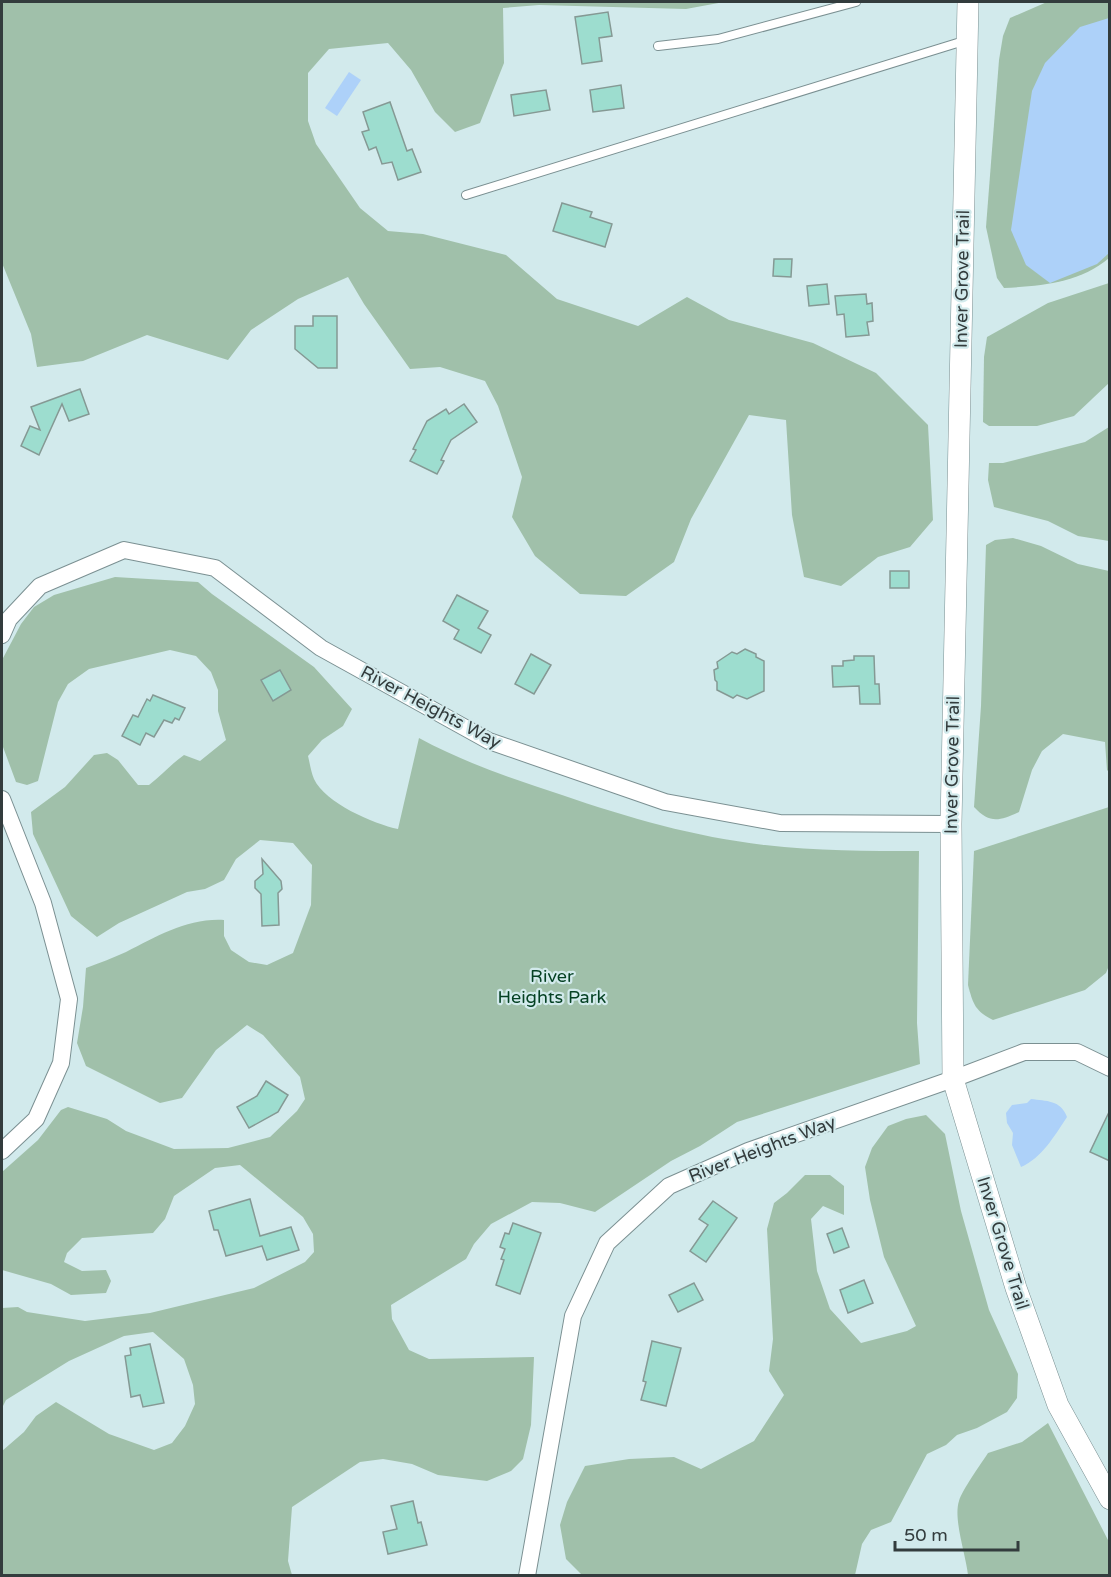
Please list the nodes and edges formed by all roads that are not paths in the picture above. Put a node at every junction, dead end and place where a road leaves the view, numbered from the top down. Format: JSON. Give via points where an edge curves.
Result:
{"nodes":[{"id":1,"x":856,"y":2,"type":"edge"},
{"id":2,"x":968,"y":2,"type":"edge"},
{"id":3,"x":968,"y":40,"type":"junction"},
{"id":4,"x":658,"y":46,"type":"dead end"},
{"id":5,"x":466,"y":195,"type":"dead end"},
{"id":6,"x":2,"y":635,"type":"edge"},
{"id":7,"x":2,"y":799,"type":"edge"},
{"id":8,"x":951,"y":824,"type":"junction"},
{"id":9,"x":1110,"y":1068,"type":"edge"},
{"id":10,"x":953,"y":1079,"type":"junction"},
{"id":11,"x":2,"y":1150,"type":"edge"},
{"id":12,"x":1110,"y":1499,"type":"edge"},
{"id":13,"x":527,"y":1575,"type":"edge"}],
"edges":[{"from":1,"to":4,"type":"lane","via":[[718,39]]},
{"from":2,"to":3,"type":"street","name":"Inver Grove Trail"},
{"from":3,"to":5,"type":"lane"},
{"from":3,"to":8,"type":"street","name":"Inver Grove Trail"},
{"from":6,"to":8,"type":"street","name":"River Heights Way","via":[[9,620],[40,586],[124,550],[215,568],[321,648],[489,741],[665,802],[780,823]]},
{"from":7,"to":11,"type":"street","via":[[43,903],[69,999],[61,1063],[36,1119]]},
{"from":8,"to":10,"type":"street","name":"Inver Grove Trail"},
{"from":9,"to":10,"type":"street","name":"River Heights Way","via":[[1077,1052],[1024,1052]]},
{"from":10,"to":12,"type":"street","name":"Inver Grove Trail","via":[[1016,1288],[1058,1405]]},
{"from":10,"to":13,"type":"street","name":"River Heights Way","via":[[748,1151],[669,1186],[607,1243],[573,1316]]}]}
